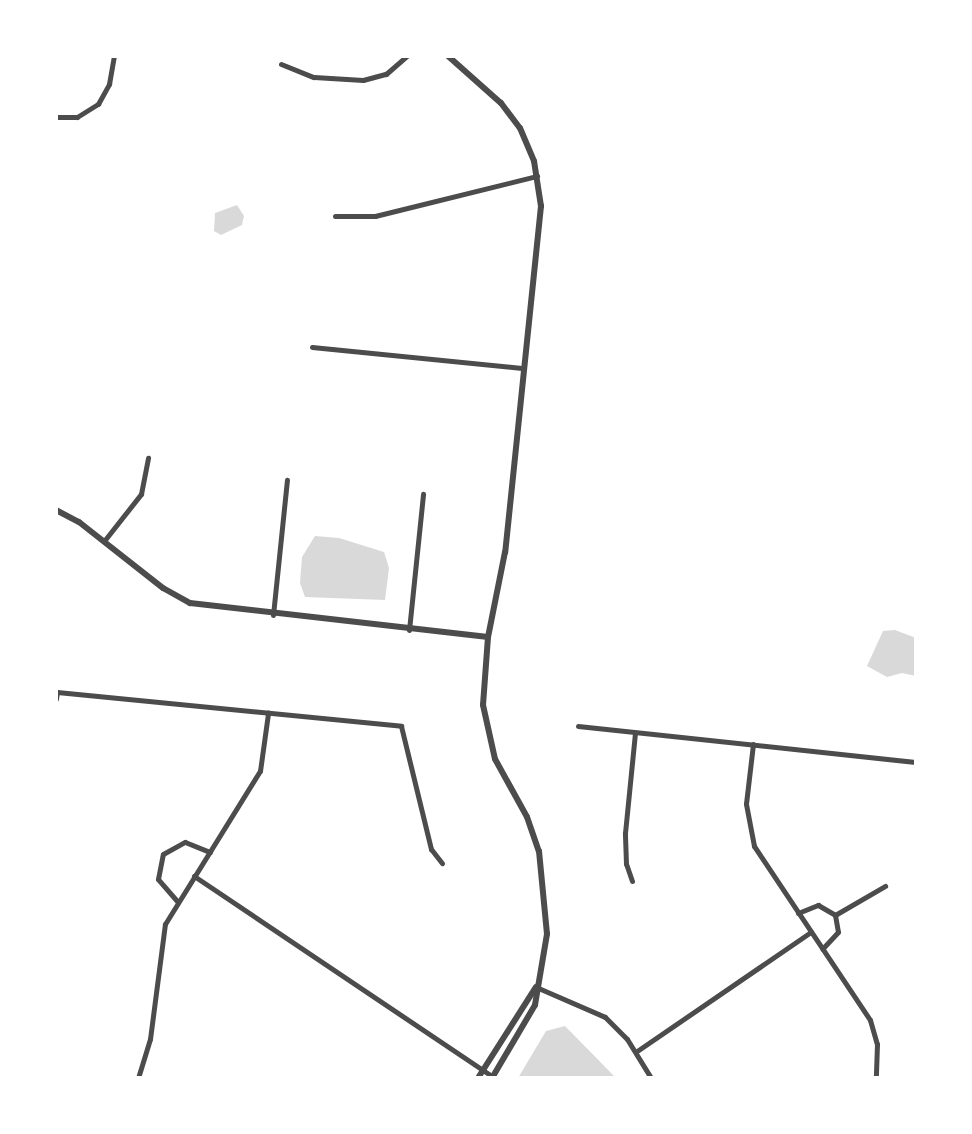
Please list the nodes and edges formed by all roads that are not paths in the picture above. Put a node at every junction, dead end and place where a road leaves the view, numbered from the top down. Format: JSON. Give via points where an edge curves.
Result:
{"nodes":[{"id":1,"x":114,"y":56,"type":"edge"},
{"id":2,"x":407,"y":56,"type":"edge"},
{"id":3,"x":448,"y":56,"type":"edge"},
{"id":4,"x":281,"y":64,"type":"dead end"},
{"id":5,"x":56,"y":117,"type":"edge"},
{"id":6,"x":537,"y":176,"type":"junction"},
{"id":7,"x":335,"y":216,"type":"dead end"},
{"id":8,"x":312,"y":347,"type":"dead end"},
{"id":9,"x":524,"y":368,"type":"junction"},
{"id":10,"x":148,"y":458,"type":"dead end"},
{"id":11,"x":287,"y":480,"type":"dead end"},
{"id":12,"x":423,"y":494,"type":"dead end"},
{"id":13,"x":56,"y":510,"type":"edge"},
{"id":14,"x":104,"y":541,"type":"junction"},
{"id":15,"x":272,"y":615,"type":"junction"},
{"id":16,"x":410,"y":630,"type":"junction"},
{"id":17,"x":488,"y":637,"type":"junction"},
{"id":18,"x":56,"y":699,"type":"edge"},
{"id":19,"x":268,"y":713,"type":"junction"},
{"id":20,"x":578,"y":726,"type":"dead end"},
{"id":21,"x":635,"y":732,"type":"junction"},
{"id":22,"x":752,"y":744,"type":"junction"},
{"id":23,"x":913,"y":762,"type":"dead end"},
{"id":24,"x":210,"y":852,"type":"junction"},
{"id":25,"x":442,"y":863,"type":"dead end"},
{"id":26,"x":194,"y":876,"type":"junction"},
{"id":27,"x":632,"y":881,"type":"dead end"},
{"id":28,"x":885,"y":886,"type":"dead end"},
{"id":29,"x":177,"y":901,"type":"junction"},
{"id":30,"x":798,"y":913,"type":"junction"},
{"id":31,"x":835,"y":915,"type":"junction"},
{"id":32,"x":811,"y":932,"type":"junction"},
{"id":33,"x":822,"y":949,"type":"junction"},
{"id":34,"x":536,"y":987,"type":"junction"},
{"id":35,"x":637,"y":1051,"type":"junction"},
{"id":36,"x":483,"y":1071,"type":"junction"},
{"id":37,"x":493,"y":1077,"type":"edge"},
{"id":38,"x":138,"y":1078,"type":"edge"},
{"id":39,"x":478,"y":1078,"type":"edge"},
{"id":40,"x":651,"y":1078,"type":"edge"},
{"id":41,"x":876,"y":1078,"type":"edge"}],
"edges":[{"from":1,"to":5,"type":"street","via":[[109,84],[98,104],[77,117]]},
{"from":2,"to":4,"type":"street","via":[[386,74],[363,80],[314,77]]},
{"from":3,"to":6,"type":"street","via":[[513,118],[527,140]]},
{"from":6,"to":7,"type":"street","via":[[375,216]]},
{"from":6,"to":9,"type":"street","via":[[540,225]]},
{"from":8,"to":9,"type":"street"},
{"from":9,"to":17,"type":"street","via":[[505,551]]},
{"from":10,"to":14,"type":"street","via":[[141,494]]},
{"from":11,"to":15,"type":"street"},
{"from":12,"to":16,"type":"street"},
{"from":13,"to":14,"type":"street"},
{"from":14,"to":15,"type":"street","via":[[163,588],[190,603]]},
{"from":15,"to":16,"type":"street"},
{"from":16,"to":17,"type":"street"},
{"from":17,"to":34,"type":"street","via":[[483,688],[487,732],[495,759],[527,817],[546,887],[547,934]]},
{"from":18,"to":19,"type":"street","via":[[57,692]]},
{"from":19,"to":24,"type":"street","via":[[260,771]]},
{"from":19,"to":25,"type":"street","via":[[401,726],[432,849]]},
{"from":20,"to":21,"type":"street"},
{"from":21,"to":22,"type":"street"},
{"from":21,"to":27,"type":"street","via":[[625,852]]},
{"from":22,"to":23,"type":"street"},
{"from":22,"to":30,"type":"street","via":[[746,804],[750,835],[763,863]]},
{"from":24,"to":26,"type":"street"},
{"from":24,"to":29,"type":"street","via":[[185,842],[163,854],[158,878]]},
{"from":26,"to":29,"type":"street"},
{"from":26,"to":36,"type":"street"},
{"from":28,"to":31,"type":"street"},
{"from":29,"to":38,"type":"street","via":[[162,936],[152,1027]]},
{"from":30,"to":31,"type":"street","via":[[818,905]]},
{"from":30,"to":32,"type":"street"},
{"from":31,"to":33,"type":"street","via":[[838,932]]},
{"from":32,"to":33,"type":"street"},
{"from":32,"to":35,"type":"street"},
{"from":33,"to":41,"type":"street","via":[[870,1020],[877,1044]]},
{"from":34,"to":35,"type":"street","via":[[595,1011]]},
{"from":34,"to":36,"type":"street"},
{"from":34,"to":37,"type":"street","via":[[528,1021]]},
{"from":35,"to":40,"type":"street"},
{"from":36,"to":37,"type":"street"},
{"from":36,"to":39,"type":"street"}]}
